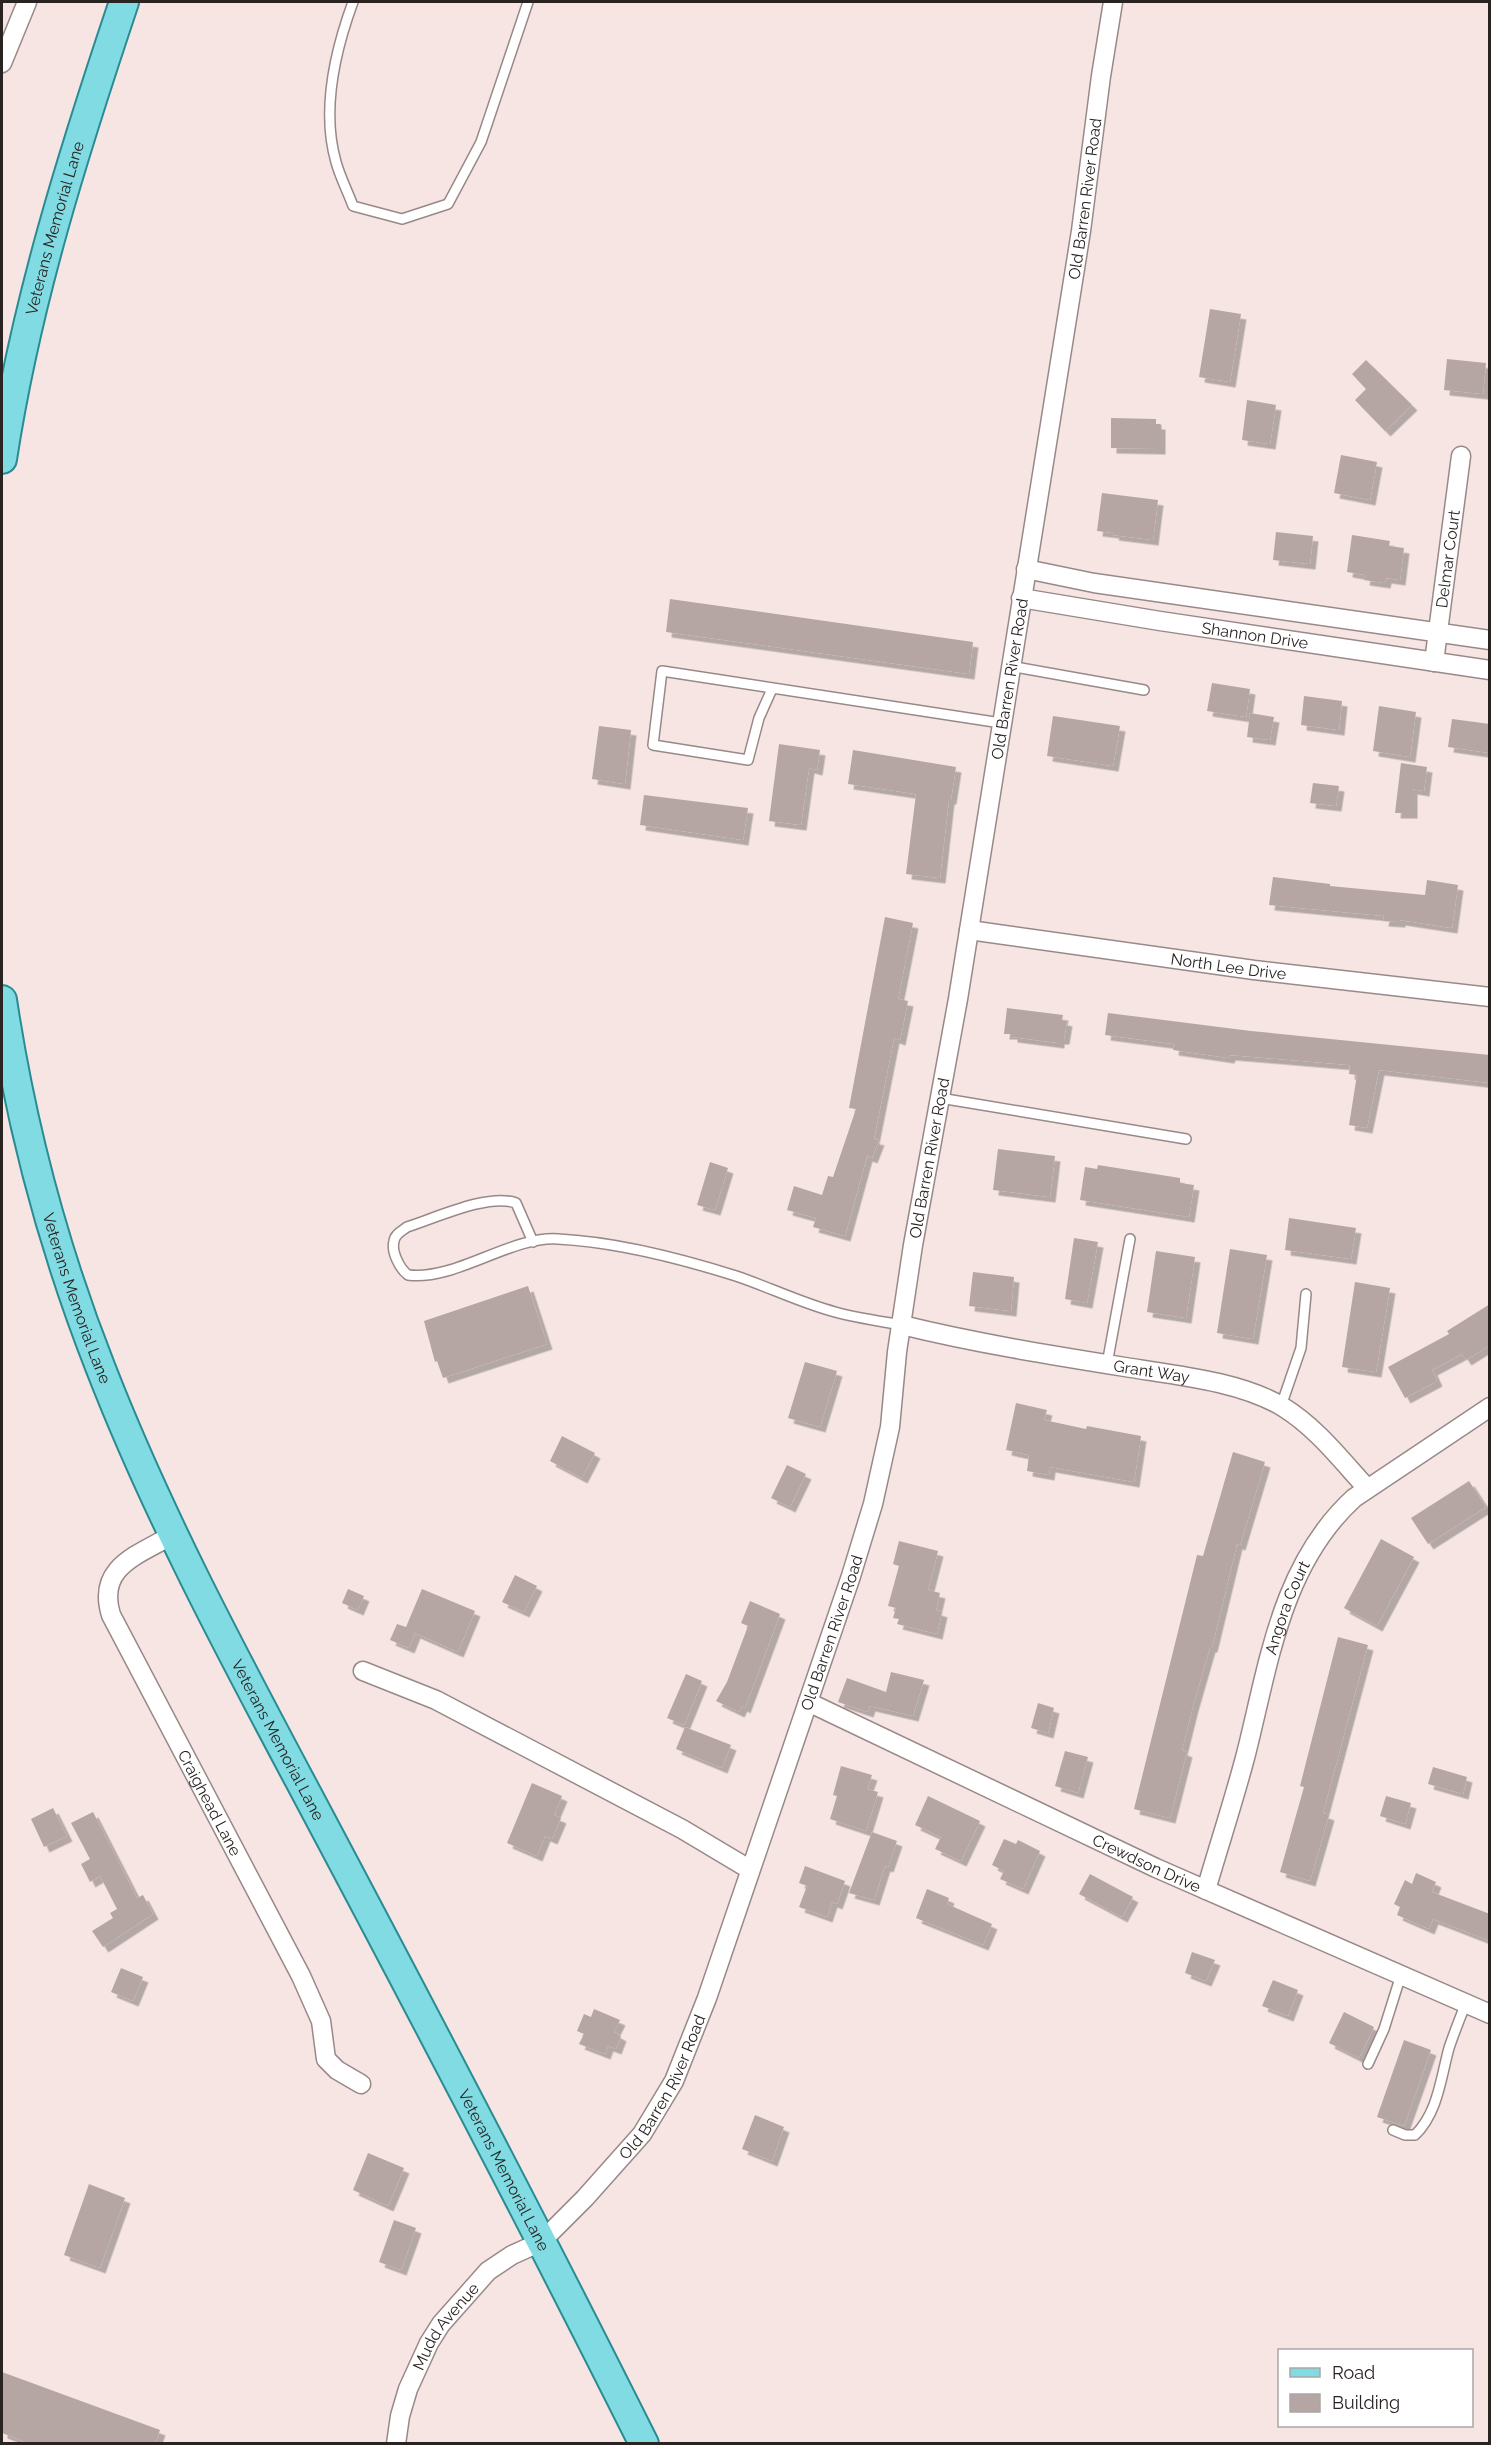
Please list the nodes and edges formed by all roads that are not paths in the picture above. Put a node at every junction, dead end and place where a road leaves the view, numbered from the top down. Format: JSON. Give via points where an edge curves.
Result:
{"nodes":[{"id":1,"x":27,"y":2,"type":"edge"},
{"id":2,"x":124,"y":2,"type":"edge"},
{"id":3,"x":353,"y":2,"type":"edge"},
{"id":4,"x":528,"y":2,"type":"edge"},
{"id":5,"x":1113,"y":2,"type":"edge"},
{"id":6,"x":2,"y":63,"type":"edge"},
{"id":7,"x":1461,"y":456,"type":"dead end"},
{"id":8,"x":2,"y":459,"type":"edge"},
{"id":9,"x":1026,"y":569,"type":"junction"},
{"id":10,"x":1022,"y":598,"type":"junction"},
{"id":11,"x":1232,"y":603,"type":"junction"},
{"id":12,"x":1229,"y":631,"type":"junction"},
{"id":13,"x":1438,"y":634,"type":"junction"},
{"id":14,"x":1490,"y":640,"type":"edge"},
{"id":15,"x":1434,"y":662,"type":"junction"},
{"id":16,"x":1010,"y":666,"type":"junction"},
{"id":17,"x":1490,"y":670,"type":"edge"},
{"id":18,"x":772,"y":689,"type":"junction"},
{"id":19,"x":1144,"y":690,"type":"dead end"},
{"id":20,"x":1001,"y":723,"type":"junction"},
{"id":21,"x":969,"y":930,"type":"junction"},
{"id":22,"x":1490,"y":997,"type":"edge"},
{"id":23,"x":2,"y":1000,"type":"edge"},
{"id":24,"x":940,"y":1098,"type":"junction"},
{"id":25,"x":1186,"y":1139,"type":"dead end"},
{"id":26,"x":1130,"y":1239,"type":"dead end"},
{"id":27,"x":533,"y":1242,"type":"junction"},
{"id":28,"x":1306,"y":1294,"type":"dead end"},
{"id":29,"x":902,"y":1325,"type":"junction"},
{"id":30,"x":1107,"y":1364,"type":"junction"},
{"id":31,"x":1281,"y":1406,"type":"junction"},
{"id":32,"x":1490,"y":1407,"type":"edge"},
{"id":33,"x":1368,"y":1488,"type":"junction"},
{"id":34,"x":174,"y":1534,"type":"junction"},
{"id":35,"x":363,"y":1671,"type":"dead end"},
{"id":36,"x":808,"y":1702,"type":"junction"},
{"id":37,"x":749,"y":1869,"type":"junction"},
{"id":38,"x":1206,"y":1890,"type":"junction"},
{"id":39,"x":1401,"y":1975,"type":"junction"},
{"id":40,"x":1466,"y":2003,"type":"junction"},
{"id":41,"x":1490,"y":2014,"type":"edge"},
{"id":42,"x":1368,"y":2064,"type":"dead end"},
{"id":43,"x":361,"y":2084,"type":"dead end"},
{"id":44,"x":1393,"y":2130,"type":"dead end"},
{"id":45,"x":541,"y":2242,"type":"junction"},
{"id":46,"x":396,"y":2444,"type":"edge"},
{"id":47,"x":644,"y":2444,"type":"edge"}],
"edges":[{"from":1,"to":6,"type":"street"},
{"from":2,"to":8,"type":"main road","name":"Veterans Memorial Lane","via":[[46,249]]},
{"from":3,"to":4,"type":"lane","via":[[340,35],[329,109],[336,161],[353,206],[402,219],[448,204],[481,142]]},
{"from":5,"to":9,"type":"street","name":"Old Barren River Road","via":[[1081,231]]},
{"from":7,"to":13,"type":"street","name":"Delmar Court"},
{"from":9,"to":10,"type":"street","name":"Old Barren River Road"},
{"from":9,"to":11,"type":"street","name":"Shannon Drive"},
{"from":10,"to":12,"type":"street","name":"Shannon Drive"},
{"from":10,"to":16,"type":"street","name":"Old Barren River Road"},
{"from":11,"to":12,"type":"street"},
{"from":11,"to":13,"type":"street","name":"Shannon Drive"},
{"from":12,"to":15,"type":"street","name":"Shannon Drive"},
{"from":13,"to":14,"type":"street","name":"Shannon Drive"},
{"from":13,"to":15,"type":"street","name":"Delmar Court"},
{"from":15,"to":17,"type":"street","name":"Shannon Drive"},
{"from":16,"to":19,"type":"lane"},
{"from":16,"to":20,"type":"street","name":"Old Barren River Road"},
{"from":18,"to":18,"type":"lane","via":[[662,671],[653,745],[748,760],[759,718]]},
{"from":18,"to":20,"type":"lane"},
{"from":20,"to":21,"type":"street","name":"Old Barren River Road"},
{"from":21,"to":22,"type":"street","name":"North Lee Drive","via":[[1254,970]]},
{"from":21,"to":24,"type":"street","name":"Old Barren River Road"},
{"from":23,"to":34,"type":"main road","name":"Veterans Memorial Lane","via":[[37,1173],[66,1271],[120,1416]]},
{"from":24,"to":25,"type":"lane"},
{"from":24,"to":29,"type":"street","name":"Old Barren River Road"},
{"from":26,"to":30,"type":"lane"},
{"from":27,"to":27,"type":"lane","via":[[438,1273],[417,1276],[403,1272],[394,1250],[397,1234],[407,1227],[505,1199],[516,1203]]},
{"from":27,"to":29,"type":"lane","via":[[555,1239],[618,1246],[735,1276],[833,1311]]},
{"from":28,"to":31,"type":"lane","via":[[1301,1348]]},
{"from":29,"to":30,"type":"street","name":"Grant Way"},
{"from":29,"to":36,"type":"street","name":"Old Barren River Road","via":[[881,1474]]},
{"from":30,"to":31,"type":"street","name":"Grant Way","via":[[1201,1380]]},
{"from":31,"to":33,"type":"street","name":"Grant Way","via":[[1319,1435]]},
{"from":32,"to":33,"type":"street","name":"Angora Court"},
{"from":33,"to":38,"type":"street","name":"Angora Court","via":[[1320,1534],[1296,1580],[1270,1654]]},
{"from":34,"to":43,"type":"street","name":"Craighead Lane","via":[[114,1573],[107,1592],[111,1616],[301,1976],[321,2021],[326,2059]]},
{"from":34,"to":45,"type":"main road","name":"Veterans Memorial Lane","via":[[280,1746]]},
{"from":35,"to":37,"type":"street","via":[[436,1700],[682,1828]]},
{"from":36,"to":37,"type":"street","name":"Old Barren River Road"},
{"from":36,"to":38,"type":"street","name":"Crewdson Drive"},
{"from":37,"to":45,"type":"street","name":"Old Barren River Road","via":[[688,2049],[659,2109],[625,2155]]},
{"from":38,"to":39,"type":"street","name":"Crewdson Drive"},
{"from":39,"to":40,"type":"street","name":"Crewdson Drive"},
{"from":39,"to":42,"type":"lane"},
{"from":40,"to":41,"type":"street","name":"Crewdson Drive"},
{"from":40,"to":44,"type":"lane","via":[[1424,2127],[1415,2135],[1405,2136]]},
{"from":45,"to":46,"type":"street","name":"Mudd Avenue","via":[[488,2271],[441,2324],[408,2389]]},
{"from":45,"to":47,"type":"main road","name":"Veterans Memorial Lane"}]}
